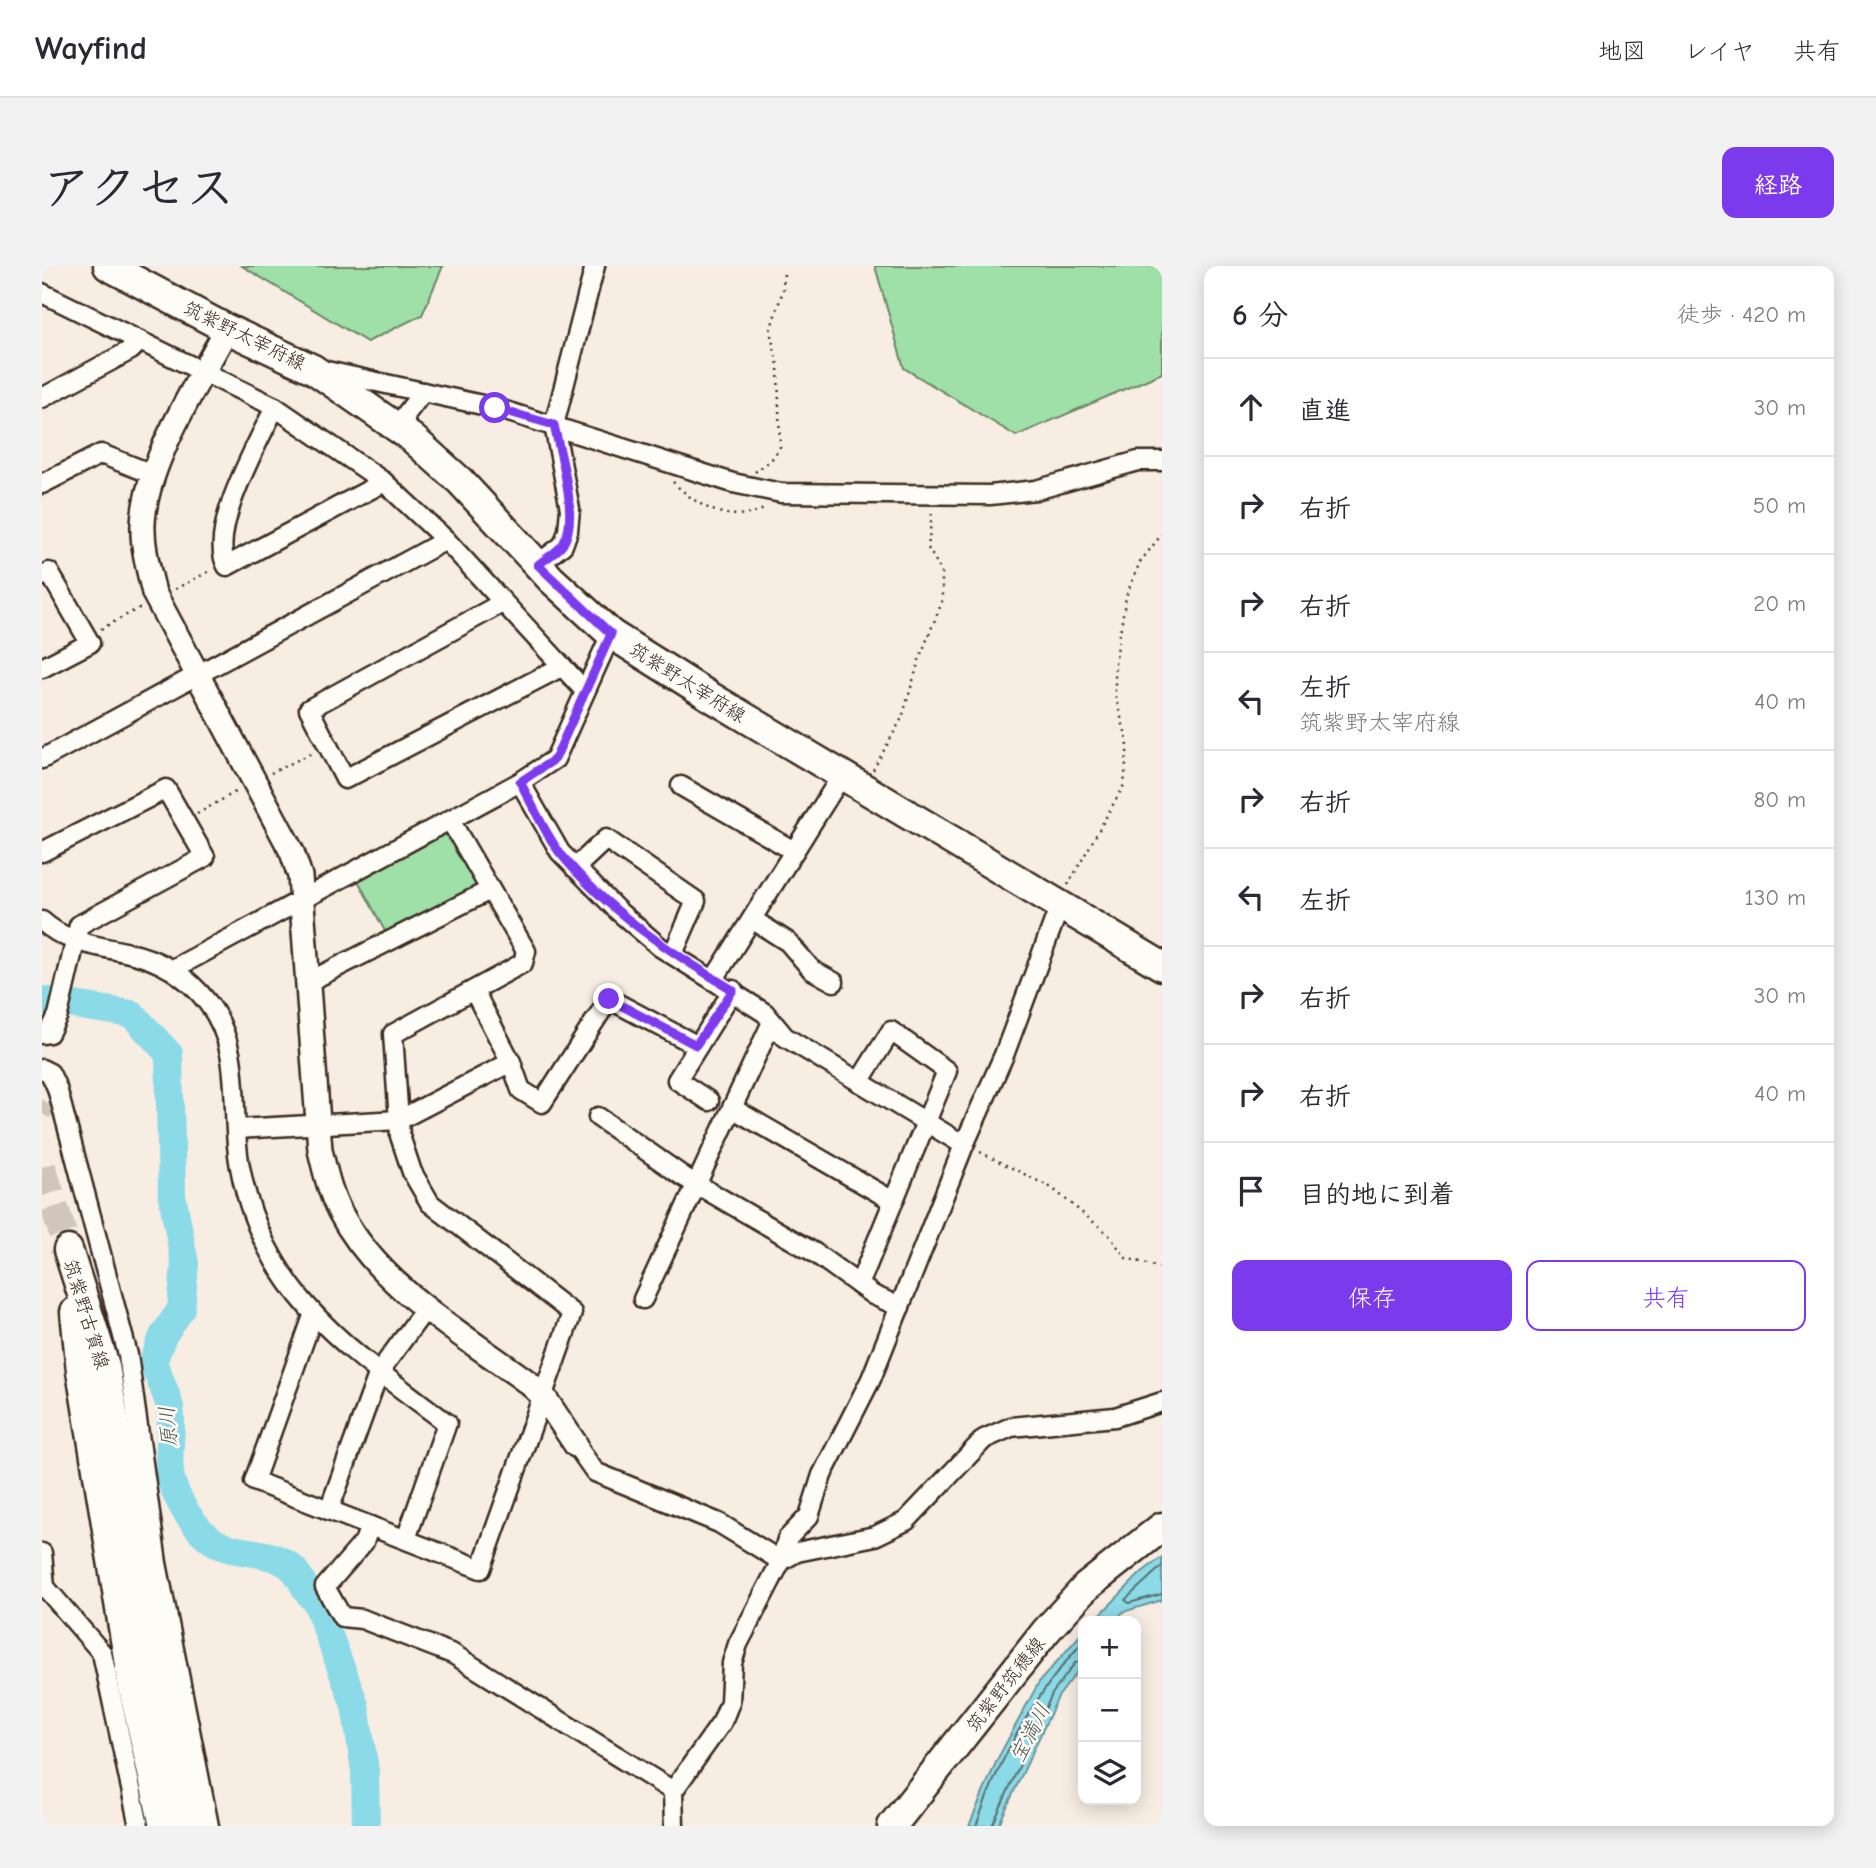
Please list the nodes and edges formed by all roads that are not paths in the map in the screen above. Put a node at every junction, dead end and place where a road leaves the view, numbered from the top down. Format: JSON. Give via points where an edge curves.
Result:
{"nodes":[{"id":1,"x":108,"y":266,"type":"edge"},
{"id":2,"x":595,"y":266,"type":"edge"},
{"id":3,"x":47,"y":300,"type":"edge"},
{"id":4,"x":227,"y":329,"type":"junction"},
{"id":5,"x":140,"y":341,"type":"junction"},
{"id":6,"x":313,"y":369,"type":"junction"},
{"id":7,"x":204,"y":372,"type":"junction"},
{"id":8,"x":423,"y":392,"type":"junction"},
{"id":9,"x":42,"y":398,"type":"edge"},
{"id":10,"x":275,"y":407,"type":"junction"},
{"id":11,"x":554,"y":425,"type":"junction"},
{"id":12,"x":403,"y":432,"type":"junction"},
{"id":13,"x":1162,"y":461,"type":"edge"},
{"id":14,"x":152,"y":474,"type":"junction"},
{"id":15,"x":384,"y":482,"type":"junction"},
{"id":16,"x":42,"y":484,"type":"edge"},
{"id":17,"x":446,"y":540,"type":"junction"},
{"id":18,"x":538,"y":565,"type":"junction"},
{"id":19,"x":42,"y":576,"type":"edge"},
{"id":20,"x":502,"y":603,"type":"junction"},
{"id":21,"x":611,"y":634,"type":"junction"},
{"id":22,"x":561,"y":667,"type":"junction"},
{"id":23,"x":42,"y":668,"type":"edge"},
{"id":24,"x":198,"y":676,"type":"junction"},
{"id":25,"x":585,"y":691,"type":"junction"},
{"id":26,"x":42,"y":759,"type":"edge"},
{"id":27,"x":853,"y":781,"type":"junction"},
{"id":28,"x":520,"y":782,"type":"junction"},
{"id":29,"x":681,"y":786,"type":"dead end"},
{"id":30,"x":450,"y":820,"type":"junction"},
{"id":31,"x":794,"y":851,"type":"junction"},
{"id":32,"x":42,"y":852,"type":"edge"},
{"id":33,"x":575,"y":868,"type":"junction"},
{"id":34,"x":490,"y":890,"type":"junction"},
{"id":35,"x":303,"y":900,"type":"junction"},
{"id":36,"x":1060,"y":905,"type":"junction"},
{"id":37,"x":751,"y":919,"type":"junction"},
{"id":38,"x":42,"y":921,"type":"edge"},
{"id":39,"x":74,"y":940,"type":"junction"},
{"id":40,"x":673,"y":954,"type":"junction"},
{"id":41,"x":1162,"y":966,"type":"edge"},
{"id":42,"x":173,"y":969,"type":"junction"},
{"id":43,"x":714,"y":979,"type":"junction"},
{"id":44,"x":310,"y":981,"type":"junction"},
{"id":45,"x":834,"y":982,"type":"dead end"},
{"id":46,"x":733,"y":990,"type":"junction"},
{"id":47,"x":474,"y":991,"type":"junction"},
{"id":48,"x":772,"y":1022,"type":"junction"},
{"id":49,"x":42,"y":1034,"type":"edge"},
{"id":50,"x":696,"y":1045,"type":"junction"},
{"id":51,"x":511,"y":1062,"type":"junction"},
{"id":52,"x":42,"y":1069,"type":"edge"},
{"id":53,"x":859,"y":1082,"type":"junction"},
{"id":54,"x":709,"y":1101,"type":"dead end"},
{"id":55,"x":732,"y":1108,"type":"junction"},
{"id":56,"x":597,"y":1117,"type":"dead end"},
{"id":57,"x":399,"y":1120,"type":"junction"},
{"id":58,"x":925,"y":1122,"type":"junction"},
{"id":59,"x":319,"y":1126,"type":"junction"},
{"id":60,"x":237,"y":1129,"type":"junction"},
{"id":61,"x":964,"y":1145,"type":"junction"},
{"id":62,"x":697,"y":1184,"type":"junction"},
{"id":63,"x":893,"y":1201,"type":"junction"},
{"id":64,"x":859,"y":1285,"type":"junction"},
{"id":65,"x":643,"y":1299,"type":"dead end"},
{"id":66,"x":900,"y":1307,"type":"junction"},
{"id":67,"x":426,"y":1308,"type":"junction"},
{"id":68,"x":313,"y":1316,"type":"junction"},
{"id":69,"x":379,"y":1372,"type":"junction"},
{"id":70,"x":544,"y":1397,"type":"junction"},
{"id":71,"x":1162,"y":1402,"type":"edge"},
{"id":72,"x":576,"y":1445,"type":"joint"},
{"id":73,"x":329,"y":1510,"type":"junction"},
{"id":74,"x":370,"y":1527,"type":"junction"},
{"id":75,"x":1162,"y":1527,"type":"edge"},
{"id":76,"x":405,"y":1539,"type":"junction"},
{"id":77,"x":42,"y":1553,"type":"edge"},
{"id":78,"x":781,"y":1561,"type":"junction"},
{"id":79,"x":673,"y":1791,"type":"junction"},
{"id":80,"x":139,"y":1826,"type":"edge"},
{"id":81,"x":164,"y":1826,"type":"edge"},
{"id":82,"x":188,"y":1826,"type":"edge"},
{"id":83,"x":209,"y":1826,"type":"edge"},
{"id":84,"x":674,"y":1826,"type":"edge"},
{"id":85,"x":892,"y":1826,"type":"edge"}],
"edges":[{"from":1,"to":4,"type":"main road","name":"筑紫野太宰府線"},
{"from":2,"to":11,"type":"street"},
{"from":3,"to":5,"type":"street"},
{"from":4,"to":6,"type":"main road","name":"筑紫野太宰府線"},
{"from":4,"to":7,"type":"street"},
{"from":5,"to":7,"type":"street"},
{"from":5,"to":9,"type":"street"},
{"from":6,"to":8,"type":"street"},
{"from":6,"to":12,"type":"main road","name":"筑紫野太宰府線"},
{"from":7,"to":10,"type":"street"},
{"from":7,"to":14,"type":"street"},
{"from":8,"to":11,"type":"street"},
{"from":8,"to":12,"type":"street","via":[[406,414]]},
{"from":10,"to":15,"type":"street"},
{"from":10,"to":15,"type":"street","via":[[228,511],[227,566]]},
{"from":11,"to":13,"type":"street","via":[[785,494],[990,495],[1036,490],[1138,461]]},
{"from":11,"to":18,"type":"street","via":[[570,509],[568,531],[563,545]]},
{"from":12,"to":18,"type":"main road","name":"筑紫野太宰府線","via":[[460,481]]},
{"from":14,"to":16,"type":"street","via":[[101,454]]},
{"from":14,"to":24,"type":"street","via":[[143,525],[146,559],[157,598]]},
{"from":15,"to":17,"type":"street"},
{"from":17,"to":20,"type":"street"},
{"from":17,"to":24,"type":"street"},
{"from":18,"to":21,"type":"main road","name":"筑紫野太宰府線"},
{"from":19,"to":23,"type":"street","via":[[49,572],[90,643]]},
{"from":20,"to":22,"type":"street"},
{"from":20,"to":22,"type":"street","via":[[309,709],[345,779]]},
{"from":21,"to":25,"type":"street"},
{"from":21,"to":27,"type":"main road","name":"筑紫野太宰府線"},
{"from":22,"to":25,"type":"street"},
{"from":24,"to":26,"type":"street"},
{"from":24,"to":35,"type":"street","via":[[292,852]]},
{"from":25,"to":28,"type":"street","via":[[555,759]]},
{"from":27,"to":31,"type":"street"},
{"from":27,"to":36,"type":"main road","name":"筑紫野太宰府線"},
{"from":28,"to":30,"type":"street"},
{"from":28,"to":33,"type":"street","via":[[559,852]]},
{"from":29,"to":31,"type":"street"},
{"from":30,"to":34,"type":"street"},
{"from":30,"to":35,"type":"street"},
{"from":31,"to":37,"type":"street"},
{"from":32,"to":39,"type":"street","via":[[166,789],[205,857],[79,925]]},
{"from":33,"to":40,"type":"street","via":[[618,911]]},
{"from":33,"to":40,"type":"street","via":[[606,839],[696,901]]},
{"from":34,"to":44,"type":"street"},
{"from":34,"to":47,"type":"street","via":[[526,951],[523,963]]},
{"from":35,"to":42,"type":"street"},
{"from":35,"to":44,"type":"street"},
{"from":36,"to":41,"type":"main road","name":"筑紫野太宰府線"},
{"from":36,"to":61,"type":"street","via":[[1004,1055]]},
{"from":37,"to":43,"type":"street"},
{"from":37,"to":45,"type":"street","via":[[788,942],[812,970]]},
{"from":38,"to":39,"type":"street"},
{"from":39,"to":42,"type":"street"},
{"from":39,"to":49,"type":"street","via":[[58,1015],[49,1033]]},
{"from":40,"to":43,"type":"street"},
{"from":42,"to":60,"type":"street","via":[[190,981],[225,1032]]},
{"from":43,"to":46,"type":"street"},
{"from":44,"to":59,"type":"street"},
{"from":46,"to":48,"type":"street"},
{"from":46,"to":50,"type":"street"},
{"from":47,"to":51,"type":"street"},
{"from":47,"to":57,"type":"street","via":[[393,1034]]},
{"from":48,"to":53,"type":"street","via":[[785,1037]]},
{"from":48,"to":55,"type":"street"},
{"from":50,"to":51,"type":"street","via":[[609,999],[542,1103],[522,1090]]},
{"from":50,"to":54,"type":"street","via":[[677,1080]]},
{"from":51,"to":57,"type":"street"},
{"from":52,"to":83,"type":"street","via":[[50,1073],[52,1096],[128,1355],[157,1563]]},
{"from":53,"to":58,"type":"street"},
{"from":53,"to":58,"type":"street","via":[[891,1031],[947,1071]]},
{"from":55,"to":62,"type":"street"},
{"from":55,"to":63,"type":"street"},
{"from":56,"to":62,"type":"street"},
{"from":57,"to":59,"type":"street"},
{"from":57,"to":70,"type":"street","via":[[412,1172],[430,1203],[572,1313]]},
{"from":58,"to":61,"type":"street"},
{"from":58,"to":63,"type":"street"},
{"from":59,"to":60,"type":"street"},
{"from":59,"to":67,"type":"street","via":[[329,1186],[357,1241]]},
{"from":60,"to":68,"type":"street","via":[[240,1167],[267,1248]]},
{"from":61,"to":66,"type":"street"},
{"from":62,"to":64,"type":"street","via":[[815,1253]]},
{"from":62,"to":65,"type":"street"},
{"from":63,"to":64,"type":"street"},
{"from":64,"to":66,"type":"street"},
{"from":66,"to":78,"type":"street","via":[[872,1380],[822,1475],[809,1516],[787,1539]]},
{"from":67,"to":69,"type":"street"},
{"from":67,"to":70,"type":"street"},
{"from":68,"to":69,"type":"street"},
{"from":68,"to":73,"type":"street","via":[[254,1481]]},
{"from":69,"to":73,"type":"street"},
{"from":69,"to":76,"type":"street","via":[[447,1423]]},
{"from":70,"to":72,"type":"street"},
{"from":70,"to":76,"type":"street","via":[[481,1569]]},
{"from":71,"to":78,"type":"street","via":[[1115,1417],[1011,1427],[984,1439],[906,1521],[875,1536],[797,1552]]},
{"from":72,"to":78,"type":"street","via":[[595,1472],[719,1523]]},
{"from":73,"to":74,"type":"street"},
{"from":74,"to":76,"type":"street"},
{"from":74,"to":79,"type":"street","via":[[364,1542],[325,1587],[342,1617],[362,1619],[453,1654]]},
{"from":75,"to":85,"type":"main road","name":"筑紫野筑穂線","via":[[1086,1587],[1046,1631]]},
{"from":77,"to":80,"type":"street","via":[[45,1587],[102,1653]]},
{"from":78,"to":79,"type":"street","via":[[738,1644],[730,1702],[722,1722]]},
{"from":79,"to":84,"type":"street"},
{"from":81,"to":82,"type":"main road","name":"筑紫野古賀線","via":[[134,1688],[81,1371],[68,1250],[105,1366],[160,1697]]}]}
